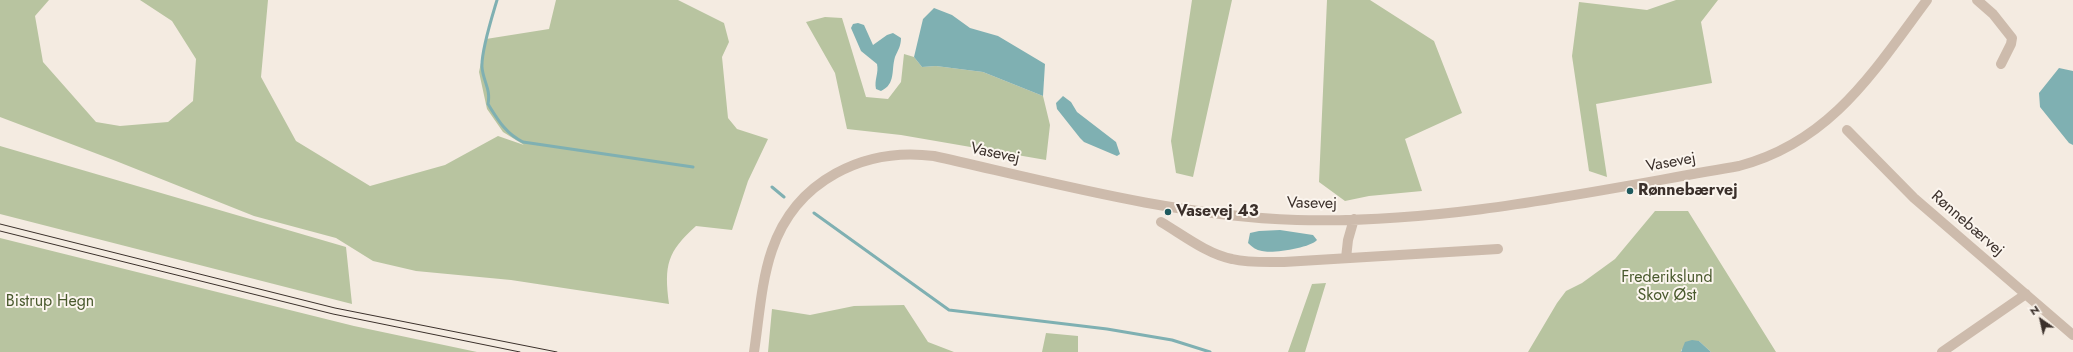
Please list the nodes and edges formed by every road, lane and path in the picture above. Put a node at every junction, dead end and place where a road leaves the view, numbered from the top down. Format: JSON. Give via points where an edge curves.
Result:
{"nodes":[{"id":1,"x":1927,"y":0,"type":"edge"},
{"id":2,"x":1977,"y":0,"type":"edge"},
{"id":3,"x":2002,"y":64,"type":"dead end"},
{"id":4,"x":1847,"y":130,"type":"dead end"},
{"id":5,"x":1354,"y":220,"type":"junction"},
{"id":6,"x":1160,"y":222,"type":"dead end"},
{"id":7,"x":1498,"y":249,"type":"dead end"},
{"id":8,"x":1346,"y":258,"type":"junction"},
{"id":9,"x":2026,"y":294,"type":"junction"},
{"id":10,"x":2073,"y":335,"type":"edge"},
{"id":11,"x":754,"y":352,"type":"edge"},
{"id":12,"x":1942,"y":352,"type":"edge"}],
"edges":[{"from":1,"to":5,"type":"street","name":"Vasevej","via":[[1873,72],[1837,113],[1795,143],[1762,160],[1526,204],[1455,214]]},
{"from":2,"to":3,"type":"street","via":[[1993,14],[2012,38],[2012,44]]},
{"from":4,"to":9,"type":"street","name":"Rønnebærvej","via":[[1914,198]]},
{"from":5,"to":8,"type":"street","name":"Vasevej"},
{"from":5,"to":11,"type":"street","name":"Vasevej","via":[[1297,220],[1159,206],[934,156],[900,154],[878,157],[851,166],[822,182],[787,220],[772,250],[766,271]]},
{"from":6,"to":8,"type":"street","via":[[1214,253],[1231,259],[1284,262]]},
{"from":7,"to":8,"type":"street"},
{"from":9,"to":10,"type":"street","name":"Rønnebærvej"},
{"from":9,"to":12,"type":"street"}]}
